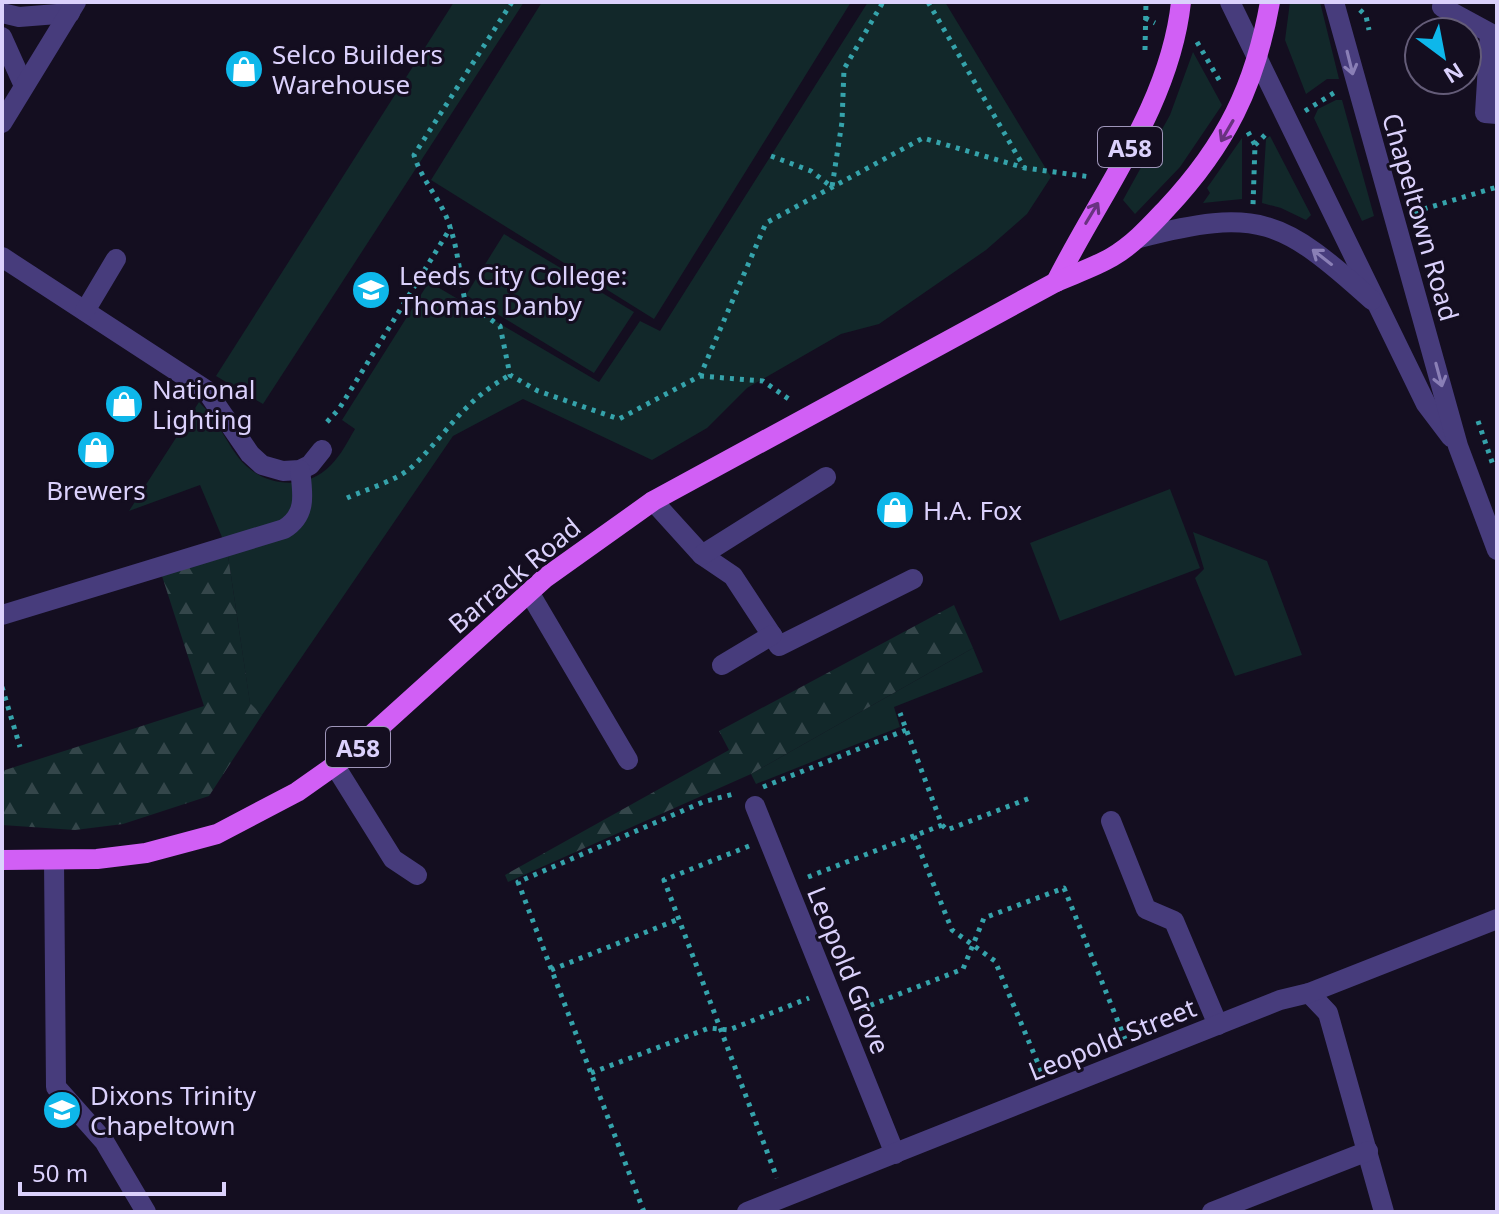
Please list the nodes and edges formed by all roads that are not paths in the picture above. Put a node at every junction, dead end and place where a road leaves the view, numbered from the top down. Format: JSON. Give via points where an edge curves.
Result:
{"nodes":[{"id":1,"x":1181,"y":2,"type":"edge"},
{"id":2,"x":1230,"y":2,"type":"edge"},
{"id":3,"x":1270,"y":2,"type":"edge"},
{"id":4,"x":1334,"y":2,"type":"edge"},
{"id":5,"x":1442,"y":7,"type":"dead end"},
{"id":6,"x":73,"y":8,"type":"edge"},
{"id":7,"x":2,"y":13,"type":"edge"},
{"id":8,"x":2,"y":37,"type":"edge"},
{"id":9,"x":1259,"y":59,"type":"junction"},
{"id":10,"x":24,"y":86,"type":"junction"},
{"id":11,"x":1491,"y":113,"type":"edge"},
{"id":12,"x":2,"y":123,"type":"edge"},
{"id":13,"x":1139,"y":238,"type":"junction"},
{"id":14,"x":2,"y":257,"type":"edge"},
{"id":15,"x":116,"y":259,"type":"dead end"},
{"id":16,"x":1056,"y":282,"type":"junction"},
{"id":17,"x":1381,"y":308,"type":"junction"},
{"id":18,"x":85,"y":311,"type":"junction"},
{"id":19,"x":1458,"y":446,"type":"junction"},
{"id":20,"x":322,"y":450,"type":"dead end"},
{"id":21,"x":300,"y":470,"type":"junction"},
{"id":22,"x":826,"y":477,"type":"dead end"},
{"id":23,"x":653,"y":501,"type":"junction"},
{"id":24,"x":1497,"y":550,"type":"edge"},
{"id":25,"x":702,"y":555,"type":"junction"},
{"id":26,"x":913,"y":579,"type":"dead end"},
{"id":27,"x":529,"y":592,"type":"junction"},
{"id":28,"x":2,"y":615,"type":"edge"},
{"id":29,"x":772,"y":635,"type":"junction"},
{"id":30,"x":722,"y":665,"type":"dead end"},
{"id":31,"x":628,"y":760,"type":"dead end"},
{"id":32,"x":335,"y":766,"type":"junction"},
{"id":33,"x":755,"y":806,"type":"dead end"},
{"id":34,"x":1111,"y":821,"type":"dead end"},
{"id":35,"x":2,"y":860,"type":"edge"},
{"id":36,"x":54,"y":860,"type":"junction"},
{"id":37,"x":417,"y":875,"type":"dead end"},
{"id":38,"x":1497,"y":919,"type":"edge"},
{"id":39,"x":1309,"y":993,"type":"junction"},
{"id":40,"x":1218,"y":1025,"type":"junction"},
{"id":41,"x":1368,"y":1151,"type":"junction"},
{"id":42,"x":895,"y":1154,"type":"junction"},
{"id":43,"x":146,"y":1212,"type":"edge"},
{"id":44,"x":747,"y":1212,"type":"edge"},
{"id":45,"x":1212,"y":1212,"type":"edge"},
{"id":46,"x":1384,"y":1212,"type":"edge"}],
"edges":[{"from":16,"to":1,"type":"main road","number":"A58","one_way":true,"via":[[1147,117]]},
{"from":2,"to":9,"type":"street","name":"Chapeltown Road"},
{"from":3,"to":9,"type":"main road","name":"Barrack Road","number":"A58"},
{"from":4,"to":19,"type":"street","name":"Chapeltown Road","one_way":true},
{"from":5,"to":11,"type":"street","via":[[1490,33]]},
{"from":6,"to":7,"type":"street","via":[[19,17]]},
{"from":6,"to":10,"type":"street"},
{"from":8,"to":10,"type":"street"},
{"from":9,"to":13,"type":"main road","name":"Barrack Road","number":"A58","one_way":true,"via":[[1231,128],[1196,177]]},
{"from":9,"to":17,"type":"street","name":"Chapeltown Road"},
{"from":10,"to":12,"type":"street"},
{"from":13,"to":16,"type":"main road","name":"Barrack Road","number":"A58"},
{"from":17,"to":13,"type":"street","name":"Chapeltown Road","one_way":true,"via":[[1295,236],[1252,222],[1214,221]]},
{"from":14,"to":18,"type":"street"},
{"from":15,"to":18,"type":"street"},
{"from":16,"to":23,"type":"main road","name":"Barrack Road","number":"A58"},
{"from":17,"to":19,"type":"street","name":"Chapeltown Road","via":[[1426,404]]},
{"from":18,"to":21,"type":"street","via":[[206,390],[262,465]]},
{"from":19,"to":24,"type":"street","name":"Chapeltown Road"},
{"from":20,"to":21,"type":"street"},
{"from":21,"to":28,"type":"street","via":[[302,509],[284,529]]},
{"from":22,"to":25,"type":"street"},
{"from":23,"to":25,"type":"street"},
{"from":23,"to":27,"type":"main road","name":"Barrack Road","number":"A58"},
{"from":25,"to":29,"type":"street","via":[[733,576]]},
{"from":26,"to":29,"type":"street","via":[[779,646]]},
{"from":27,"to":31,"type":"street"},
{"from":27,"to":32,"type":"main road","name":"Barrack Road","number":"A58"},
{"from":29,"to":30,"type":"street"},
{"from":32,"to":36,"type":"main road","name":"Barrack Road","number":"A58","via":[[217,834],[146,853]]},
{"from":32,"to":37,"type":"street","via":[[393,859]]},
{"from":33,"to":42,"type":"street","name":"Leopold Grove"},
{"from":34,"to":40,"type":"street","via":[[1146,909],[1174,921]]},
{"from":35,"to":36,"type":"main road","name":"Barrack Road","number":"A58"},
{"from":36,"to":43,"type":"street","via":[[56,1087],[104,1141]]},
{"from":38,"to":39,"type":"street","name":"Leopold Street"},
{"from":39,"to":40,"type":"street","name":"Leopold Street"},
{"from":39,"to":41,"type":"street","via":[[1328,1013]]},
{"from":40,"to":42,"type":"street","name":"Leopold Street"},
{"from":41,"to":45,"type":"street"},
{"from":41,"to":46,"type":"street"},
{"from":42,"to":44,"type":"street","name":"Leopold Street"}]}
